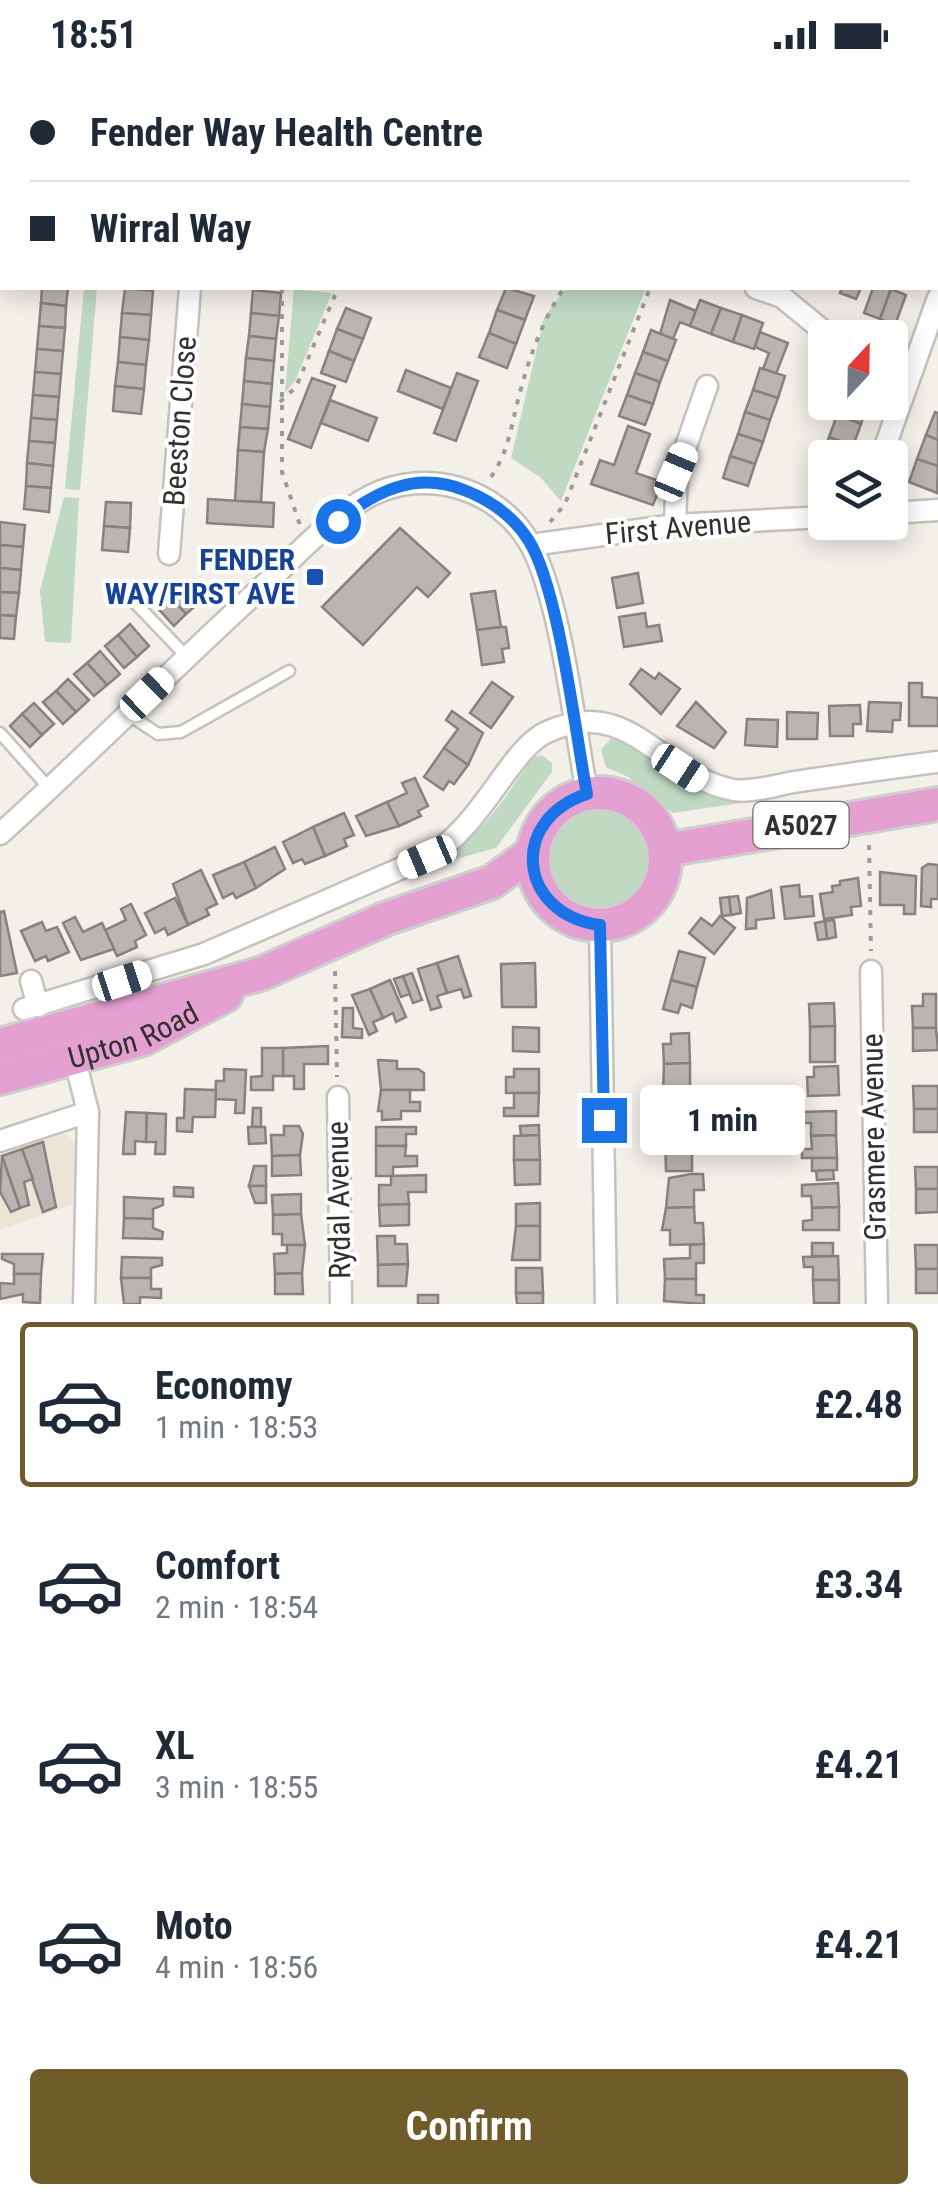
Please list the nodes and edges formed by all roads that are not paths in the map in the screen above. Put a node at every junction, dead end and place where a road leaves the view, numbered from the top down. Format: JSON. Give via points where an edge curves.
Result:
{"nodes":[{"id":1,"x":190,"y":290,"type":"edge"},
{"id":2,"x":762,"y":290,"type":"edge"},
{"id":3,"x":938,"y":298,"type":"edge"},
{"id":4,"x":810,"y":320,"type":"edge"},
{"id":5,"x":908,"y":367,"type":"edge"},
{"id":6,"x":913,"y":369,"type":"junction"},
{"id":7,"x":708,"y":386,"type":"dead end"},
{"id":8,"x":887,"y":440,"type":"edge"},
{"id":9,"x":938,"y":510,"type":"edge"},
{"id":10,"x":908,"y":512,"type":"edge"},
{"id":11,"x":808,"y":518,"type":"edge"},
{"id":12,"x":675,"y":526,"type":"junction"},
{"id":13,"x":531,"y":545,"type":"junction"},
{"id":14,"x":169,"y":554,"type":"dead end"},
{"id":15,"x":122,"y":589,"type":"dead end"},
{"id":16,"x":186,"y":656,"type":"junction"},
{"id":17,"x":288,"y":671,"type":"dead end"},
{"id":18,"x":127,"y":714,"type":"junction"},
{"id":19,"x":573,"y":724,"type":"junction"},
{"id":20,"x":0,"y":733,"type":"edge"},
{"id":21,"x":938,"y":762,"type":"edge"},
{"id":22,"x":50,"y":789,"type":"junction"},
{"id":23,"x":587,"y":794,"type":"junction"},
{"id":24,"x":938,"y":804,"type":"edge"},
{"id":25,"x":0,"y":834,"type":"edge"},
{"id":26,"x":665,"y":850,"type":"junction"},
{"id":27,"x":533,"y":852,"type":"junction"},
{"id":28,"x":492,"y":882,"type":"junction"},
{"id":29,"x":540,"y":890,"type":"junction"},
{"id":30,"x":600,"y":925,"type":"junction"},
{"id":31,"x":872,"y":971,"type":"road end"},
{"id":32,"x":30,"y":982,"type":"dead end"},
{"id":33,"x":0,"y":1045,"type":"edge"},
{"id":34,"x":71,"y":1045,"type":"junction"},
{"id":35,"x":0,"y":1078,"type":"edge"},
{"id":36,"x":338,"y":1096,"type":"road end"},
{"id":37,"x":88,"y":1112,"type":"junction"},
{"id":38,"x":0,"y":1141,"type":"edge"},
{"id":39,"x":84,"y":1304,"type":"edge"},
{"id":40,"x":342,"y":1304,"type":"edge"},
{"id":41,"x":606,"y":1304,"type":"edge"},
{"id":42,"x":876,"y":1304,"type":"edge"}],
"edges":[{"from":1,"to":14,"type":"street","name":"Beeston Close"},
{"from":2,"to":4,"type":"street"},
{"from":3,"to":6,"type":"street"},
{"from":5,"to":6,"type":"street"},
{"from":6,"to":8,"type":"street"},
{"from":7,"to":12,"type":"street","via":[[676,472]]},
{"from":9,"to":10,"type":"street"},
{"from":11,"to":12,"type":"street","name":"First Avenue"},
{"from":12,"to":13,"type":"street","name":"First Avenue"},
{"from":13,"to":16,"type":"street","via":[[479,496],[431,482],[400,485],[369,497]]},
{"from":13,"to":19,"type":"street","via":[[547,588]]},
{"from":15,"to":16,"type":"lane"},
{"from":16,"to":18,"type":"street"},
{"from":17,"to":18,"type":"lane","via":[[181,732],[158,734]]},
{"from":18,"to":22,"type":"street"},
{"from":19,"to":21,"type":"street","via":[[612,722],[698,780],[738,791]]},
{"from":19,"to":23,"type":"street"},
{"from":19,"to":32,"type":"street","via":[[535,738],[471,823],[427,857],[204,954],[31,1007]]},
{"from":20,"to":22,"type":"lane"},
{"from":22,"to":25,"type":"street"},
{"from":23,"to":26,"type":"main road","via":[[629,800],[658,830]]},
{"from":23,"to":27,"type":"main road","via":[[550,813]]},
{"from":24,"to":26,"type":"main road","number":"A5027"},
{"from":26,"to":30,"type":"main road","via":[[656,893],[622,921]]},
{"from":27,"to":28,"type":"main road","name":"Upton Road"},
{"from":27,"to":29,"type":"main road"},
{"from":28,"to":29,"type":"main road"},
{"from":28,"to":34,"type":"main road","name":"Upton Road","via":[[260,974],[142,1039]]},
{"from":29,"to":30,"type":"main road","via":[[565,916]]},
{"from":30,"to":41,"type":"street"},
{"from":31,"to":42,"type":"street","name":"Grasmere Avenue"},
{"from":33,"to":34,"type":"main road","name":"Upton Road"},
{"from":34,"to":35,"type":"main road","name":"Upton Road"},
{"from":34,"to":37,"type":"street"},
{"from":36,"to":40,"type":"street","name":"Rydal Avenue"},
{"from":37,"to":38,"type":"street"},
{"from":37,"to":39,"type":"street"}]}
